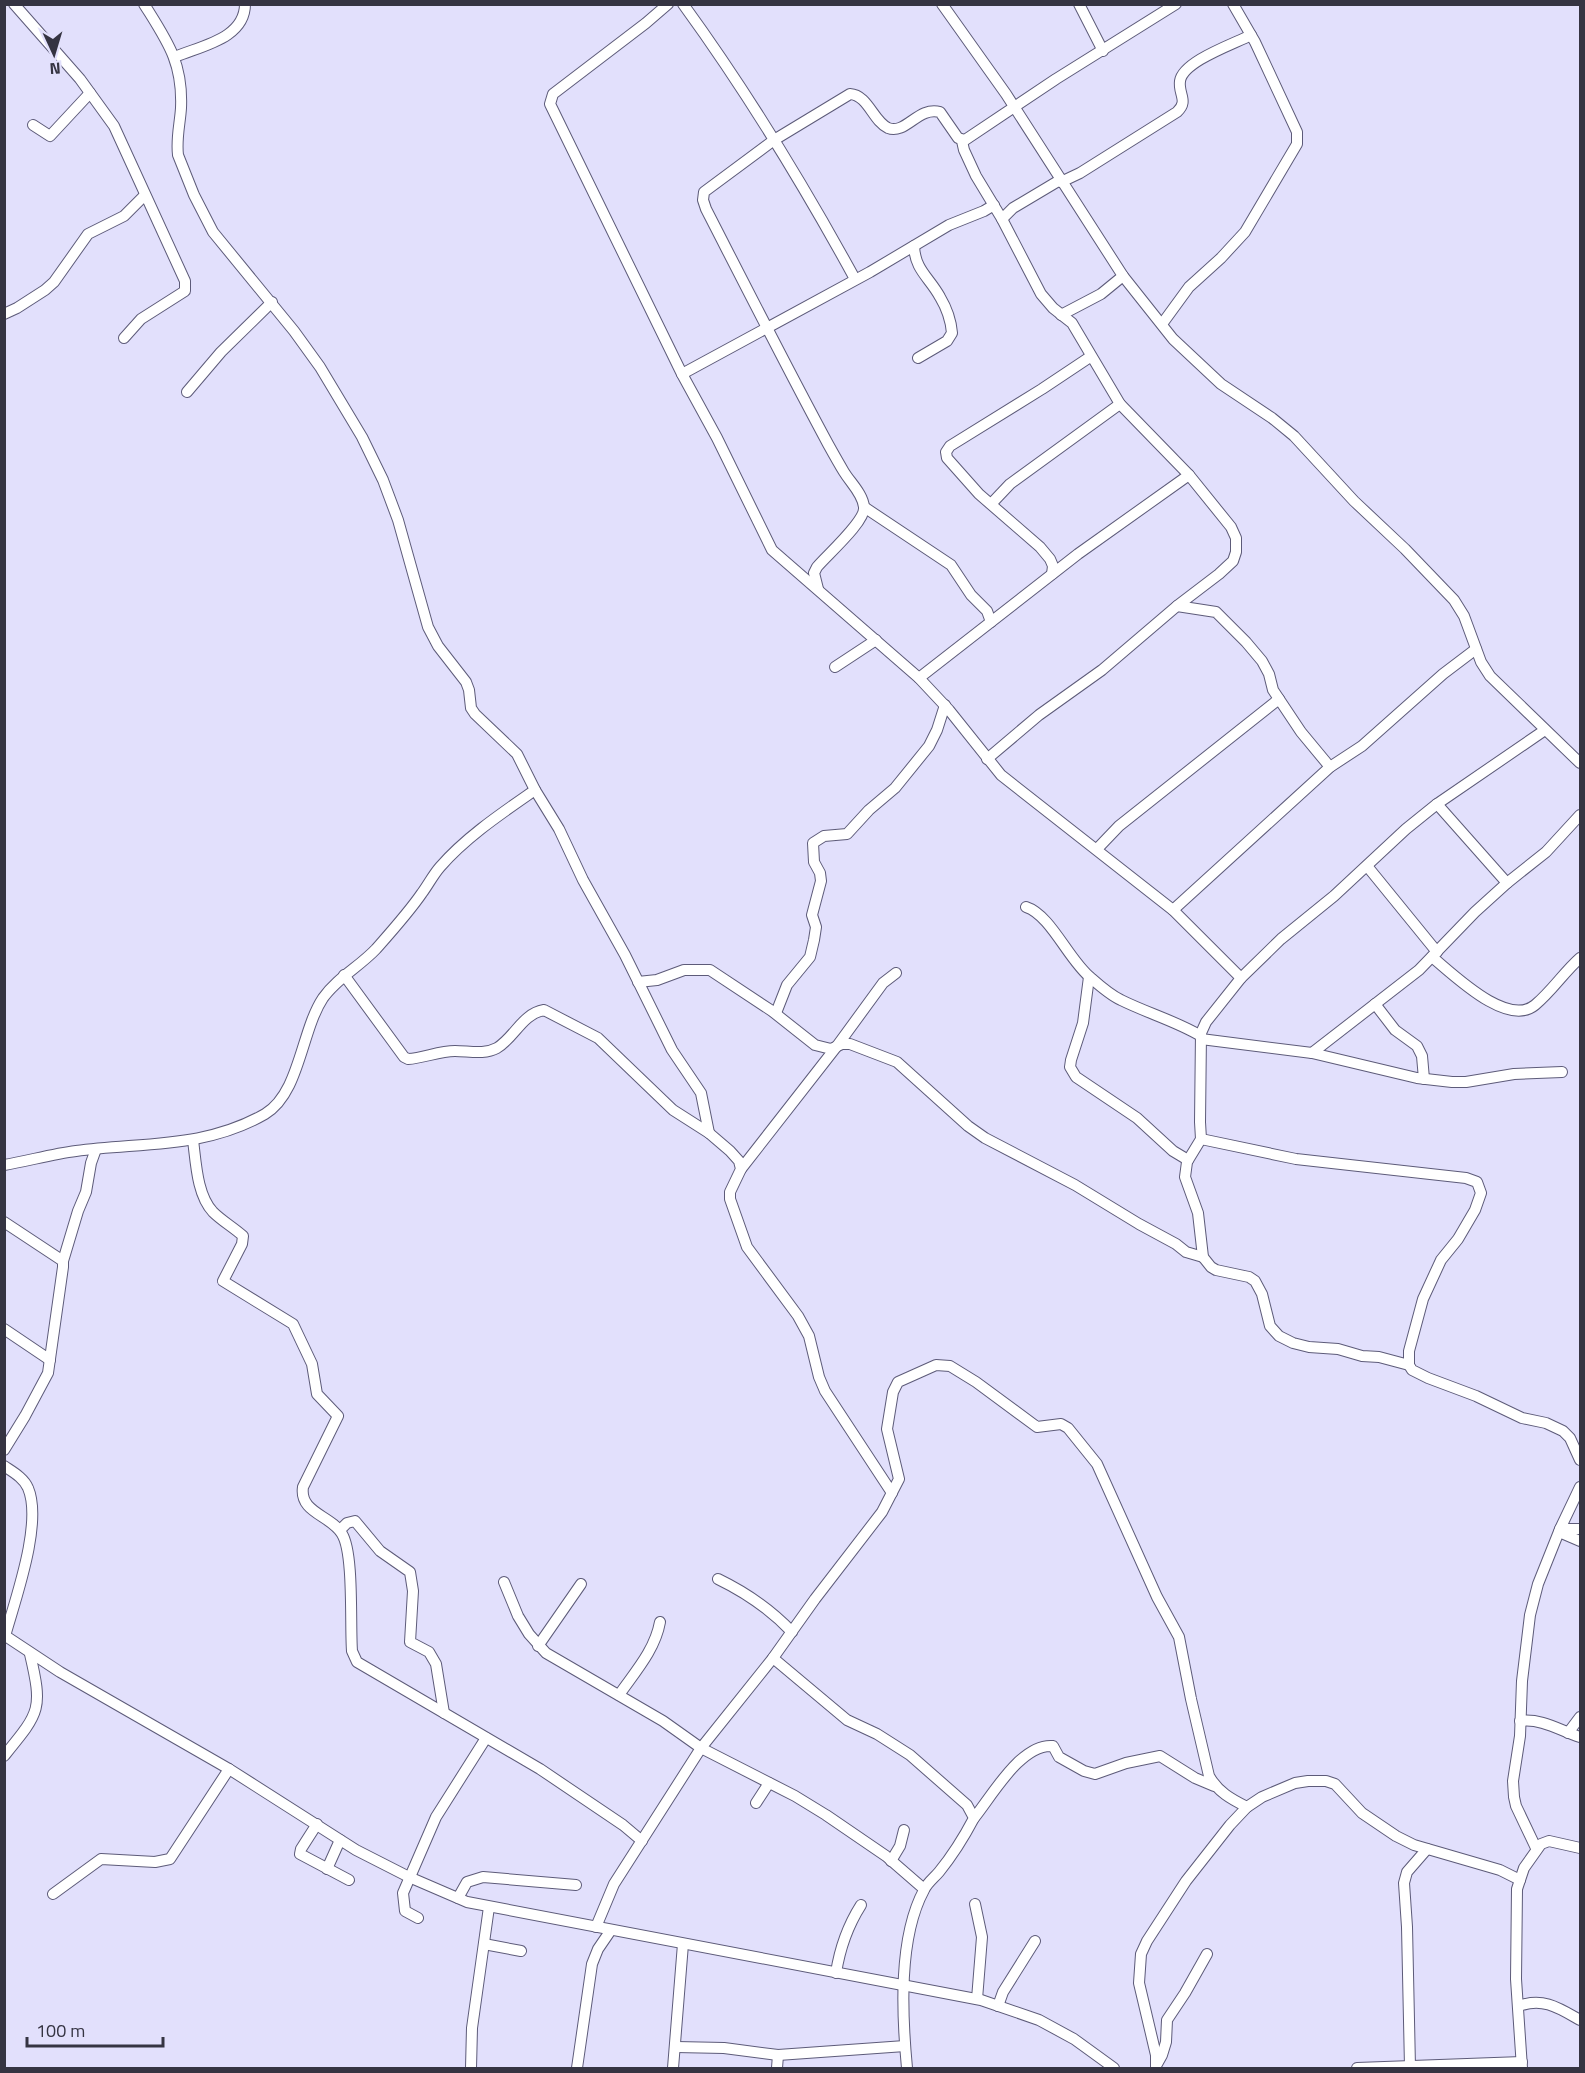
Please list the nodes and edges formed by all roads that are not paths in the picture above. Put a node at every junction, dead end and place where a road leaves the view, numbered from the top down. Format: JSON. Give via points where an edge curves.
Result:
{"nodes":[{"id":1,"x":14,"y":4,"type":"edge"},
{"id":2,"x":144,"y":4,"type":"edge"},
{"id":3,"x":245,"y":4,"type":"edge"},
{"id":4,"x":668,"y":4,"type":"edge"},
{"id":5,"x":683,"y":4,"type":"edge"},
{"id":6,"x":942,"y":4,"type":"edge"},
{"id":7,"x":1079,"y":4,"type":"edge"},
{"id":8,"x":1176,"y":4,"type":"edge"},
{"id":9,"x":1233,"y":4,"type":"edge"},
{"id":10,"x":1251,"y":36,"type":"junction"},
{"id":11,"x":1104,"y":51,"type":"junction"},
{"id":12,"x":175,"y":57,"type":"junction"},
{"id":13,"x":90,"y":93,"type":"junction"},
{"id":14,"x":1014,"y":107,"type":"junction"},
{"id":15,"x":33,"y":125,"type":"dead end"},
{"id":16,"x":774,"y":140,"type":"junction"},
{"id":17,"x":962,"y":141,"type":"junction"},
{"id":18,"x":1061,"y":181,"type":"junction"},
{"id":19,"x":145,"y":195,"type":"junction"},
{"id":20,"x":994,"y":205,"type":"junction"},
{"id":21,"x":1002,"y":219,"type":"junction"},
{"id":22,"x":914,"y":246,"type":"junction"},
{"id":23,"x":1124,"y":276,"type":"junction"},
{"id":24,"x":855,"y":279,"type":"junction"},
{"id":25,"x":272,"y":302,"type":"junction"},
{"id":26,"x":4,"y":314,"type":"edge"},
{"id":27,"x":1062,"y":315,"type":"junction"},
{"id":28,"x":1162,"y":324,"type":"junction"},
{"id":29,"x":768,"y":326,"type":"junction"},
{"id":30,"x":124,"y":338,"type":"dead end"},
{"id":31,"x":1090,"y":357,"type":"junction"},
{"id":32,"x":918,"y":358,"type":"dead end"},
{"id":33,"x":682,"y":374,"type":"junction"},
{"id":34,"x":187,"y":392,"type":"dead end"},
{"id":35,"x":1120,"y":404,"type":"junction"},
{"id":36,"x":1189,"y":475,"type":"junction"},
{"id":37,"x":992,"y":503,"type":"junction"},
{"id":38,"x":864,"y":507,"type":"junction"},
{"id":39,"x":1052,"y":574,"type":"junction"},
{"id":40,"x":818,"y":589,"type":"junction"},
{"id":41,"x":1177,"y":606,"type":"junction"},
{"id":42,"x":991,"y":622,"type":"junction"},
{"id":43,"x":876,"y":640,"type":"junction"},
{"id":44,"x":1476,"y":649,"type":"junction"},
{"id":45,"x":835,"y":667,"type":"dead end"},
{"id":46,"x":920,"y":678,"type":"junction"},
{"id":47,"x":1279,"y":699,"type":"junction"},
{"id":48,"x":945,"y":705,"type":"junction"},
{"id":49,"x":1545,"y":730,"type":"junction"},
{"id":50,"x":987,"y":759,"type":"junction"},
{"id":51,"x":1581,"y":763,"type":"edge"},
{"id":52,"x":1330,"y":767,"type":"junction"},
{"id":53,"x":535,"y":790,"type":"junction"},
{"id":54,"x":1437,"y":804,"type":"junction"},
{"id":55,"x":1581,"y":815,"type":"edge"},
{"id":56,"x":1097,"y":849,"type":"junction"},
{"id":57,"x":1366,"y":866,"type":"junction"},
{"id":58,"x":1507,"y":883,"type":"junction"},
{"id":59,"x":1026,"y":907,"type":"dead end"},
{"id":60,"x":1173,"y":910,"type":"junction"},
{"id":61,"x":1434,"y":955,"type":"junction"},
{"id":62,"x":1581,"y":958,"type":"edge"},
{"id":63,"x":896,"y":973,"type":"dead end"},
{"id":64,"x":344,"y":975,"type":"junction"},
{"id":65,"x":1089,"y":977,"type":"junction"},
{"id":66,"x":1241,"y":978,"type":"junction"},
{"id":67,"x":638,"y":982,"type":"junction"},
{"id":68,"x":1375,"y":1004,"type":"junction"},
{"id":69,"x":776,"y":1013,"type":"junction"},
{"id":70,"x":1201,"y":1038,"type":"junction"},
{"id":71,"x":837,"y":1046,"type":"junction"},
{"id":72,"x":1312,"y":1053,"type":"junction"},
{"id":73,"x":1562,"y":1072,"type":"dead end"},
{"id":74,"x":1424,"y":1079,"type":"junction"},
{"id":75,"x":710,"y":1133,"type":"junction"},
{"id":76,"x":1201,"y":1139,"type":"junction"},
{"id":77,"x":193,"y":1140,"type":"junction"},
{"id":78,"x":96,"y":1149,"type":"junction"},
{"id":79,"x":1188,"y":1160,"type":"junction"},
{"id":80,"x":4,"y":1165,"type":"edge"},
{"id":81,"x":741,"y":1169,"type":"junction"},
{"id":82,"x":4,"y":1222,"type":"edge"},
{"id":83,"x":1203,"y":1257,"type":"junction"},
{"id":84,"x":63,"y":1261,"type":"junction"},
{"id":85,"x":4,"y":1329,"type":"edge"},
{"id":86,"x":50,"y":1360,"type":"junction"},
{"id":87,"x":1409,"y":1365,"type":"junction"},
{"id":88,"x":4,"y":1450,"type":"edge"},
{"id":89,"x":1581,"y":1460,"type":"edge"},
{"id":90,"x":4,"y":1466,"type":"edge"},
{"id":91,"x":1581,"y":1487,"type":"edge"},
{"id":92,"x":892,"y":1493,"type":"junction"},
{"id":93,"x":1581,"y":1529,"type":"edge"},
{"id":94,"x":340,"y":1530,"type":"junction"},
{"id":95,"x":1560,"y":1530,"type":"junction"},
{"id":96,"x":1581,"y":1541,"type":"edge"},
{"id":97,"x":718,"y":1579,"type":"dead end"},
{"id":98,"x":504,"y":1582,"type":"dead end"},
{"id":99,"x":581,"y":1584,"type":"dead end"},
{"id":100,"x":660,"y":1622,"type":"dead end"},
{"id":101,"x":792,"y":1632,"type":"junction"},
{"id":102,"x":5,"y":1635,"type":"edge"},
{"id":103,"x":538,"y":1646,"type":"junction"},
{"id":104,"x":30,"y":1654,"type":"junction"},
{"id":105,"x":773,"y":1658,"type":"junction"},
{"id":106,"x":619,"y":1695,"type":"junction"},
{"id":107,"x":444,"y":1713,"type":"junction"},
{"id":108,"x":1581,"y":1717,"type":"edge"},
{"id":109,"x":1520,"y":1721,"type":"junction"},
{"id":110,"x":1568,"y":1733,"type":"junction"},
{"id":111,"x":1581,"y":1737,"type":"edge"},
{"id":112,"x":486,"y":1738,"type":"junction"},
{"id":113,"x":701,"y":1748,"type":"junction"},
{"id":114,"x":4,"y":1756,"type":"edge"},
{"id":115,"x":228,"y":1769,"type":"junction"},
{"id":116,"x":769,"y":1783,"type":"junction"},
{"id":117,"x":1214,"y":1786,"type":"junction"},
{"id":118,"x":756,"y":1803,"type":"dead end"},
{"id":119,"x":1247,"y":1807,"type":"junction"},
{"id":120,"x":974,"y":1818,"type":"junction"},
{"id":121,"x":317,"y":1824,"type":"junction"},
{"id":122,"x":904,"y":1830,"type":"dead end"},
{"id":123,"x":340,"y":1840,"type":"junction"},
{"id":124,"x":642,"y":1841,"type":"junction"},
{"id":125,"x":1536,"y":1848,"type":"junction"},
{"id":126,"x":1581,"y":1848,"type":"edge"},
{"id":127,"x":1427,"y":1849,"type":"junction"},
{"id":128,"x":891,"y":1861,"type":"junction"},
{"id":129,"x":327,"y":1869,"type":"junction"},
{"id":130,"x":409,"y":1877,"type":"junction"},
{"id":131,"x":349,"y":1880,"type":"dead end"},
{"id":132,"x":1520,"y":1880,"type":"junction"},
{"id":133,"x":576,"y":1885,"type":"dead end"},
{"id":134,"x":924,"y":1889,"type":"junction"},
{"id":135,"x":53,"y":1894,"type":"dead end"},
{"id":136,"x":458,"y":1898,"type":"junction"},
{"id":137,"x":975,"y":1904,"type":"dead end"},
{"id":138,"x":861,"y":1905,"type":"dead end"},
{"id":139,"x":489,"y":1907,"type":"junction"},
{"id":140,"x":418,"y":1918,"type":"dead end"},
{"id":141,"x":596,"y":1927,"type":"junction"},
{"id":142,"x":611,"y":1930,"type":"junction"},
{"id":143,"x":1035,"y":1941,"type":"dead end"},
{"id":144,"x":484,"y":1944,"type":"junction"},
{"id":145,"x":683,"y":1944,"type":"junction"},
{"id":146,"x":521,"y":1951,"type":"dead end"},
{"id":147,"x":1207,"y":1954,"type":"dead end"},
{"id":148,"x":836,"y":1973,"type":"junction"},
{"id":149,"x":903,"y":1986,"type":"junction"},
{"id":150,"x":977,"y":1999,"type":"junction"},
{"id":151,"x":998,"y":2006,"type":"junction"},
{"id":152,"x":1519,"y":2006,"type":"junction"},
{"id":153,"x":1581,"y":2020,"type":"edge"},
{"id":154,"x":905,"y":2046,"type":"junction"},
{"id":155,"x":676,"y":2047,"type":"junction"},
{"id":156,"x":778,"y":2055,"type":"junction"},
{"id":157,"x":1522,"y":2065,"type":"edge"},
{"id":158,"x":1157,"y":2066,"type":"edge"},
{"id":159,"x":1410,"y":2067,"type":"junction"},
{"id":160,"x":471,"y":2068,"type":"edge"},
{"id":161,"x":577,"y":2068,"type":"edge"},
{"id":162,"x":673,"y":2068,"type":"edge"},
{"id":163,"x":777,"y":2068,"type":"edge"},
{"id":164,"x":907,"y":2068,"type":"edge"},
{"id":165,"x":1114,"y":2068,"type":"edge"},
{"id":166,"x":1357,"y":2068,"type":"edge"}],
"edges":[{"from":1,"to":13,"type":"street"},
{"from":2,"to":12,"type":"street"},
{"from":3,"to":12,"type":"street","via":[[245,12],[230,33]]},
{"from":4,"to":33,"type":"street","via":[[553,94],[550,105]]},
{"from":5,"to":16,"type":"street"},
{"from":6,"to":14,"type":"street"},
{"from":7,"to":11,"type":"street"},
{"from":8,"to":11,"type":"street"},
{"from":9,"to":10,"type":"street"},
{"from":10,"to":18,"type":"street","via":[[1185,70],[1179,81],[1183,99],[1177,112]]},
{"from":10,"to":28,"type":"street","via":[[1297,132],[1297,144],[1245,232],[1189,286]]},
{"from":11,"to":14,"type":"street"},
{"from":12,"to":25,"type":"street","via":[[181,107],[177,145],[183,168],[213,232]]},
{"from":13,"to":15,"type":"street","via":[[50,136]]},
{"from":13,"to":19,"type":"street","via":[[114,126]]},
{"from":14,"to":17,"type":"street"},
{"from":14,"to":18,"type":"street"},
{"from":16,"to":17,"type":"street","via":[[855,94],[890,128],[897,129],[926,111],[940,112]]},
{"from":16,"to":24,"type":"street"},
{"from":16,"to":29,"type":"street","via":[[710,186],[703,200]]},
{"from":17,"to":20,"type":"street"},
{"from":18,"to":21,"type":"street","via":[[1013,208]]},
{"from":18,"to":23,"type":"street"},
{"from":19,"to":26,"type":"street","via":[[124,216],[88,234],[45,290]]},
{"from":19,"to":30,"type":"street","via":[[186,287],[181,295],[141,319]]},
{"from":20,"to":21,"type":"street"},
{"from":20,"to":22,"type":"street"},
{"from":21,"to":27,"type":"street","via":[[1041,294]]},
{"from":22,"to":24,"type":"street"},
{"from":22,"to":32,"type":"street","via":[[915,260],[940,296],[952,325],[947,341]]},
{"from":23,"to":27,"type":"street"},
{"from":23,"to":28,"type":"street"},
{"from":24,"to":29,"type":"street"},
{"from":25,"to":34,"type":"street"},
{"from":25,"to":53,"type":"street","via":[[320,367],[375,461],[405,541],[422,612],[438,646],[466,682],[471,708],[518,754]]},
{"from":27,"to":31,"type":"street","via":[[1072,323]]},
{"from":28,"to":44,"type":"street","via":[[1221,384],[1293,436],[1406,549],[1454,600]]},
{"from":29,"to":33,"type":"street"},
{"from":29,"to":38,"type":"street"},
{"from":31,"to":35,"type":"street"},
{"from":31,"to":37,"type":"street","via":[[947,448],[947,458]]},
{"from":33,"to":40,"type":"street","via":[[772,550]]},
{"from":35,"to":36,"type":"street"},
{"from":35,"to":37,"type":"street","via":[[1010,484]]},
{"from":36,"to":39,"type":"street"},
{"from":36,"to":41,"type":"street","via":[[1231,527],[1236,552],[1233,561],[1219,574]]},
{"from":37,"to":39,"type":"street","via":[[1050,559]]},
{"from":38,"to":40,"type":"street","via":[[860,520],[817,567],[814,573]]},
{"from":38,"to":42,"type":"street","via":[[951,565],[987,611]]},
{"from":39,"to":42,"type":"street"},
{"from":40,"to":43,"type":"street"},
{"from":41,"to":47,"type":"street","via":[[1216,612],[1262,661]]},
{"from":41,"to":50,"type":"street"},
{"from":42,"to":46,"type":"street"},
{"from":43,"to":45,"type":"street"},
{"from":43,"to":46,"type":"street"},
{"from":44,"to":49,"type":"street","via":[[1490,676]]},
{"from":44,"to":52,"type":"street","via":[[1362,746]]},
{"from":46,"to":48,"type":"street"},
{"from":47,"to":52,"type":"street"},
{"from":47,"to":56,"type":"street","via":[[1119,826]]},
{"from":48,"to":50,"type":"street"},
{"from":48,"to":69,"type":"street","via":[[929,746],[895,788],[847,834],[824,836],[813,843],[821,881],[812,915],[816,927],[810,957],[787,985]]},
{"from":49,"to":51,"type":"street"},
{"from":49,"to":54,"type":"street"},
{"from":50,"to":56,"type":"street","via":[[1001,776]]},
{"from":52,"to":60,"type":"street"},
{"from":53,"to":64,"type":"street","via":[[439,867],[376,948]]},
{"from":53,"to":67,"type":"street"},
{"from":54,"to":57,"type":"street"},
{"from":54,"to":58,"type":"street"},
{"from":55,"to":58,"type":"street","via":[[1546,852]]},
{"from":56,"to":60,"type":"street"},
{"from":57,"to":61,"type":"street"},
{"from":57,"to":66,"type":"street"},
{"from":58,"to":61,"type":"street"},
{"from":59,"to":65,"type":"street","via":[[1053,929]]},
{"from":60,"to":66,"type":"street"},
{"from":61,"to":62,"type":"street","via":[[1480,996],[1505,1008],[1520,1010],[1534,1006]]},
{"from":61,"to":68,"type":"street"},
{"from":63,"to":71,"type":"street","via":[[883,983]]},
{"from":64,"to":75,"type":"street","via":[[408,1059],[440,1052],[491,1051],[528,1017],[544,1010],[598,1038],[673,1110]]},
{"from":64,"to":77,"type":"street","via":[[310,1021],[296,1068],[277,1104],[247,1122]]},
{"from":65,"to":70,"type":"street","via":[[1119,999],[1184,1026]]},
{"from":65,"to":79,"type":"street","via":[[1071,1071]]},
{"from":66,"to":70,"type":"street","via":[[1206,1022]]},
{"from":67,"to":69,"type":"street","via":[[684,970],[710,970]]},
{"from":67,"to":75,"type":"street","via":[[672,1050],[701,1093]]},
{"from":68,"to":72,"type":"street"},
{"from":68,"to":74,"type":"street","via":[[1395,1030],[1417,1046]]},
{"from":69,"to":71,"type":"street","via":[[815,1045],[831,1049]]},
{"from":70,"to":72,"type":"street"},
{"from":70,"to":76,"type":"street"},
{"from":71,"to":81,"type":"street"},
{"from":71,"to":83,"type":"street","via":[[850,1044],[897,1062],[984,1138],[1075,1185],[1186,1252]]},
{"from":72,"to":74,"type":"street"},
{"from":73,"to":74,"type":"street","via":[[1466,1082]]},
{"from":75,"to":81,"type":"street","via":[[739,1161]]},
{"from":76,"to":79,"type":"street"},
{"from":76,"to":87,"type":"street","via":[[1296,1159],[1477,1182],[1481,1193],[1475,1210],[1441,1260],[1423,1299],[1408,1351]]},
{"from":77,"to":78,"type":"street"},
{"from":77,"to":94,"type":"street","via":[[207,1204],[243,1236],[223,1281],[293,1324],[312,1364],[317,1394],[338,1416],[302,1495],[305,1503]]},
{"from":78,"to":80,"type":"street"},
{"from":78,"to":84,"type":"street"},
{"from":79,"to":83,"type":"street","via":[[1185,1178],[1198,1213]]},
{"from":81,"to":92,"type":"street","via":[[729,1195],[747,1247],[798,1316],[809,1336],[825,1391]]},
{"from":82,"to":84,"type":"street"},
{"from":83,"to":87,"type":"street","via":[[1215,1270],[1255,1281],[1270,1326],[1279,1335],[1300,1345]]},
{"from":84,"to":86,"type":"street"},
{"from":85,"to":86,"type":"street"},
{"from":86,"to":88,"type":"street","via":[[42,1386]]},
{"from":87,"to":89,"type":"street","via":[[1428,1378],[1563,1431]]},
{"from":90,"to":102,"type":"street","via":[[27,1485],[32,1524]]},
{"from":91,"to":95,"type":"street"},
{"from":92,"to":101,"type":"street"},
{"from":92,"to":117,"type":"street","via":[[898,1479],[887,1429],[893,1392],[898,1382],[929,1368],[950,1366],[1037,1427],[1061,1424],[1068,1428],[1097,1464],[1179,1637]]},
{"from":93,"to":95,"type":"street"},
{"from":94,"to":107,"type":"street","via":[[347,1546],[352,1651],[357,1662]]},
{"from":94,"to":107,"type":"street","via":[[355,1521],[380,1551],[410,1572],[410,1642],[429,1652],[436,1664]]},
{"from":95,"to":96,"type":"street"},
{"from":95,"to":109,"type":"street","via":[[1530,1615]]},
{"from":97,"to":101,"type":"street","via":[[751,1596]]},
{"from":98,"to":103,"type":"street","via":[[518,1616]]},
{"from":99,"to":103,"type":"street"},
{"from":100,"to":106,"type":"street","via":[[646,1658]]},
{"from":101,"to":105,"type":"street"},
{"from":102,"to":104,"type":"street"},
{"from":103,"to":106,"type":"street"},
{"from":104,"to":114,"type":"street","via":[[38,1689],[37,1708],[30,1725]]},
{"from":104,"to":115,"type":"street"},
{"from":105,"to":113,"type":"street"},
{"from":105,"to":120,"type":"street","via":[[847,1720],[910,1755],[968,1805]]},
{"from":106,"to":113,"type":"street"},
{"from":107,"to":112,"type":"street"},
{"from":108,"to":110,"type":"street"},
{"from":109,"to":110,"type":"street","via":[[1540,1722]]},
{"from":109,"to":125,"type":"street","via":[[1513,1781],[1515,1806]]},
{"from":110,"to":111,"type":"street"},
{"from":112,"to":124,"type":"street","via":[[586,1799]]},
{"from":112,"to":130,"type":"street","via":[[436,1817]]},
{"from":113,"to":116,"type":"street"},
{"from":113,"to":124,"type":"street"},
{"from":115,"to":121,"type":"street"},
{"from":115,"to":135,"type":"street","via":[[170,1859],[101,1859]]},
{"from":116,"to":118,"type":"street"},
{"from":116,"to":128,"type":"street","via":[[826,1815]]},
{"from":117,"to":119,"type":"street"},
{"from":117,"to":120,"type":"street","via":[[1160,1756],[1126,1763],[1100,1774],[1090,1773],[1059,1757],[1049,1746],[1020,1760]]},
{"from":119,"to":127,"type":"street","via":[[1295,1783],[1326,1781],[1335,1784],[1362,1813],[1405,1841]]},
{"from":119,"to":158,"type":"street","via":[[1186,1881],[1141,1954],[1139,1983]]},
{"from":120,"to":134,"type":"street"},
{"from":121,"to":123,"type":"street"},
{"from":121,"to":129,"type":"street","via":[[300,1853]]},
{"from":122,"to":128,"type":"street"},
{"from":123,"to":129,"type":"street"},
{"from":123,"to":130,"type":"street"},
{"from":124,"to":141,"type":"street","via":[[614,1884]]},
{"from":125,"to":126,"type":"street","via":[[1549,1841]]},
{"from":125,"to":132,"type":"street"},
{"from":127,"to":132,"type":"street","via":[[1500,1870]]},
{"from":127,"to":159,"type":"street","via":[[1407,1872],[1404,1883]]},
{"from":128,"to":134,"type":"street"},
{"from":129,"to":131,"type":"street"},
{"from":130,"to":136,"type":"street"},
{"from":130,"to":140,"type":"street","via":[[402,1897],[404,1907]]},
{"from":132,"to":152,"type":"street","via":[[1516,1903]]},
{"from":133,"to":136,"type":"street","via":[[483,1877],[467,1882]]},
{"from":134,"to":149,"type":"street","via":[[910,1928]]},
{"from":136,"to":139,"type":"street"},
{"from":137,"to":150,"type":"street","via":[[982,1937]]},
{"from":138,"to":148,"type":"street","via":[[846,1930]]},
{"from":139,"to":141,"type":"street"},
{"from":139,"to":144,"type":"street"},
{"from":141,"to":142,"type":"street"},
{"from":142,"to":145,"type":"street"},
{"from":142,"to":161,"type":"street","via":[[592,1964]]},
{"from":143,"to":151,"type":"street"},
{"from":144,"to":146,"type":"street"},
{"from":144,"to":160,"type":"street","via":[[472,2028]]},
{"from":145,"to":148,"type":"street"},
{"from":145,"to":155,"type":"street"},
{"from":147,"to":158,"type":"street","via":[[1167,2020],[1166,2042]]},
{"from":148,"to":149,"type":"street"},
{"from":149,"to":150,"type":"street"},
{"from":149,"to":154,"type":"street"},
{"from":150,"to":151,"type":"street"},
{"from":151,"to":165,"type":"street","via":[[1039,2020]]},
{"from":152,"to":153,"type":"street","via":[[1539,2001]]},
{"from":152,"to":157,"type":"street"},
{"from":154,"to":156,"type":"street"},
{"from":154,"to":164,"type":"street"},
{"from":155,"to":156,"type":"street"},
{"from":155,"to":162,"type":"street"},
{"from":156,"to":163,"type":"street"},
{"from":157,"to":159,"type":"street"},
{"from":159,"to":166,"type":"street"}]}
